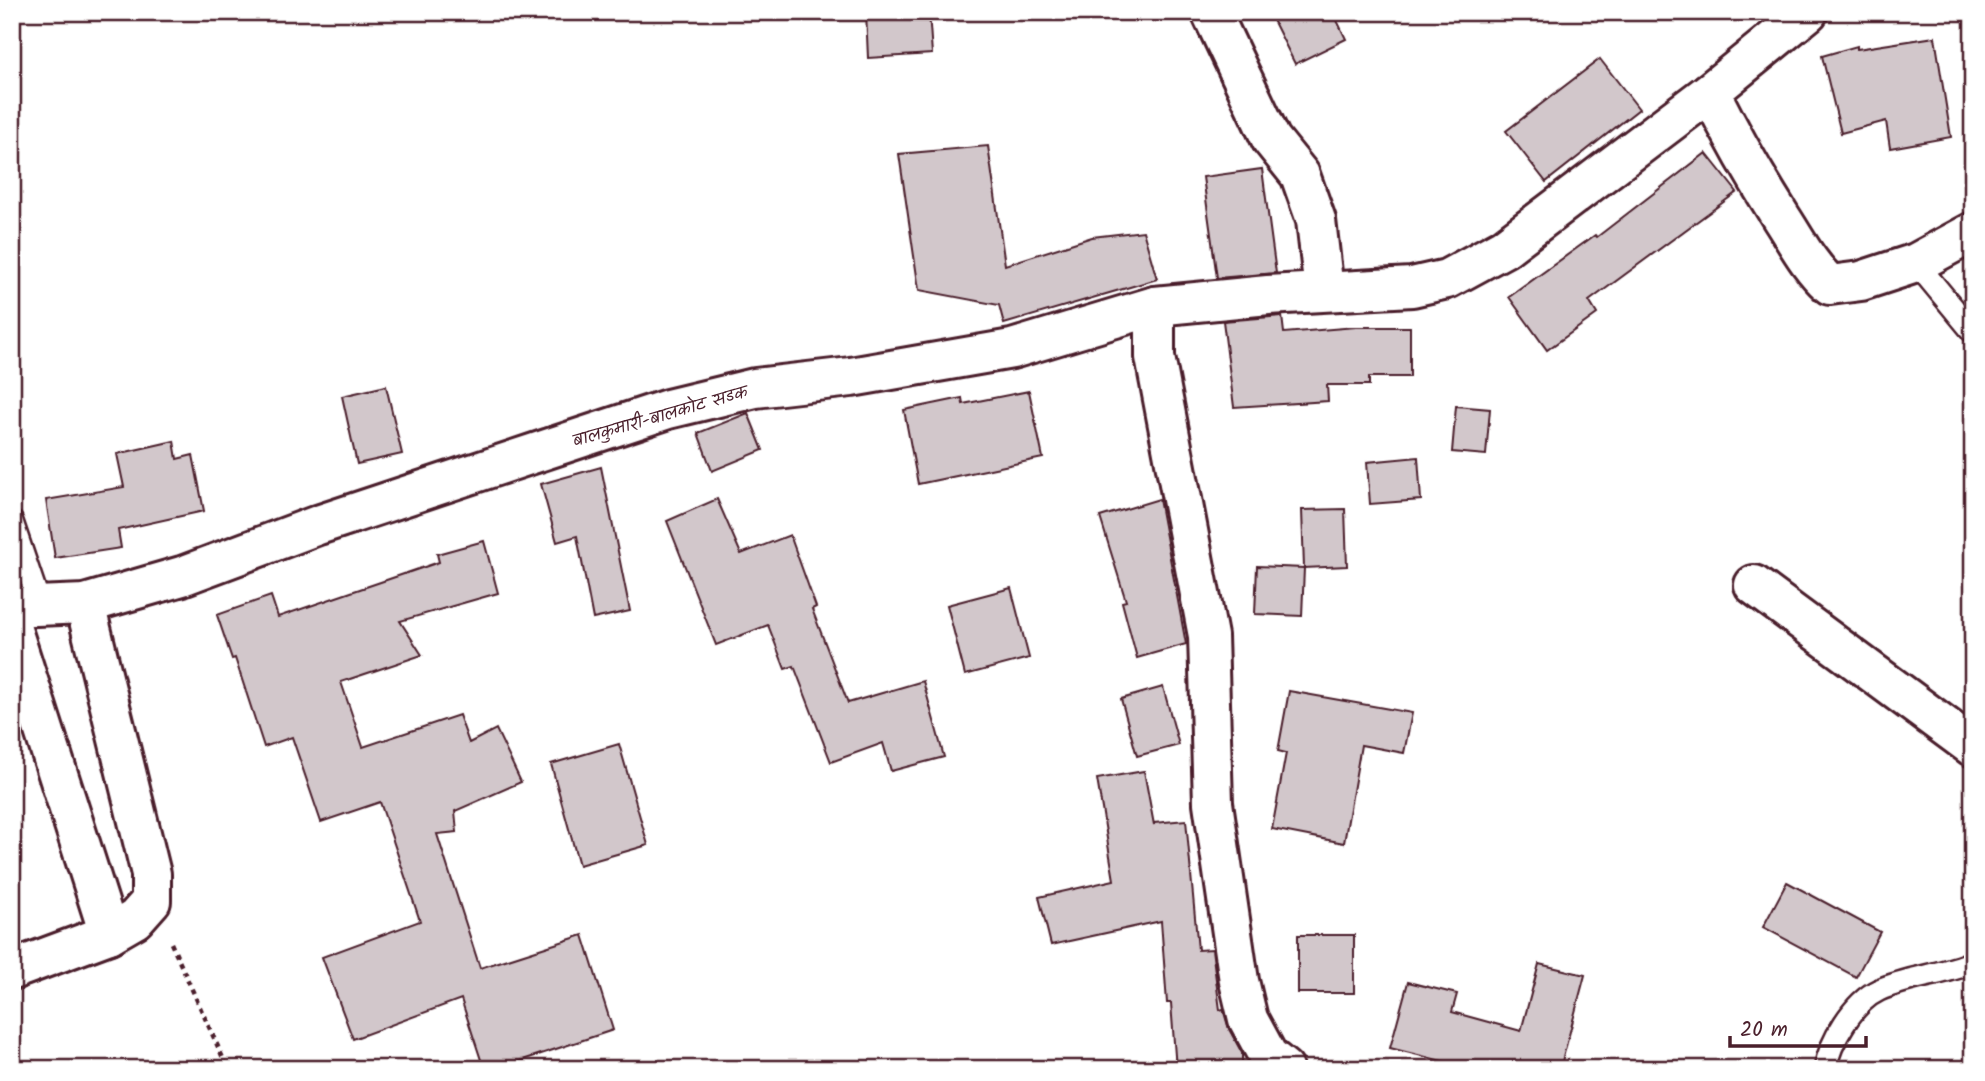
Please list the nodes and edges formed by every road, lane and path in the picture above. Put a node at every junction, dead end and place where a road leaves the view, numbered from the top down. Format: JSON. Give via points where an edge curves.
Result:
{"nodes":[{"id":1,"x":1211,"y":12,"type":"edge"},
{"id":2,"x":1808,"y":12,"type":"edge"},
{"id":3,"x":1710,"y":92,"type":"junction"},
{"id":4,"x":1973,"y":232,"type":"edge"},
{"id":5,"x":1916,"y":263,"type":"junction"},
{"id":6,"x":1324,"y":291,"type":"junction"},
{"id":7,"x":1154,"y":306,"type":"junction"},
{"id":8,"x":1973,"y":331,"type":"edge"},
{"id":9,"x":12,"y":522,"type":"edge"},
{"id":10,"x":1754,"y":585,"type":"dead end"},
{"id":11,"x":85,"y":604,"type":"junction"},
{"id":12,"x":26,"y":606,"type":"edge"},
{"id":13,"x":12,"y":630,"type":"edge"},
{"id":14,"x":1973,"y":747,"type":"edge"},
{"id":15,"x":151,"y":901,"type":"junction"},
{"id":16,"x":109,"y":934,"type":"junction"},
{"id":17,"x":1973,"y":962,"type":"edge"},
{"id":18,"x":12,"y":970,"type":"edge"},
{"id":19,"x":228,"y":1069,"type":"edge"},
{"id":20,"x":1284,"y":1069,"type":"edge"},
{"id":21,"x":1825,"y":1069,"type":"edge"}],
"edges":[{"from":1,"to":6,"type":"street","via":[[1271,139],[1300,175],[1316,220]]},
{"from":2,"to":3,"type":"street","name":"बालकुमारी-बालकोट सडक"},
{"from":3,"to":5,"type":"street","via":[[1741,153],[1815,272],[1829,285],[1861,281]]},
{"from":3,"to":6,"type":"street","name":"बालकुमारी-बालकोट सडक","via":[[1504,248],[1447,279],[1412,287]]},
{"from":4,"to":5,"type":"street"},
{"from":5,"to":8,"type":"lane"},
{"from":6,"to":7,"type":"street","name":"बालकुमारी-बालकोट सडक"},
{"from":7,"to":11,"type":"street","name":"बालकुमारी-बालकोट सडक","via":[[1012,349],[851,377],[755,388],[668,409],[318,525],[182,576]]},
{"from":7,"to":20,"type":"street","via":[[1155,357],[1208,636],[1213,803],[1239,981],[1248,1019],[1268,1056]]},
{"from":9,"to":12,"type":"lane"},
{"from":10,"to":14,"type":"street"},
{"from":11,"to":12,"type":"street","name":"बालकुमारी-बालकोट सडक"},
{"from":11,"to":15,"type":"street","via":[[151,874]]},
{"from":13,"to":16,"type":"street"},
{"from":15,"to":16,"type":"street","via":[[135,919]]},
{"from":15,"to":19,"type":"path"},
{"from":16,"to":18,"type":"street"},
{"from":17,"to":21,"type":"lane","via":[[1877,991],[1846,1019]]}]}
